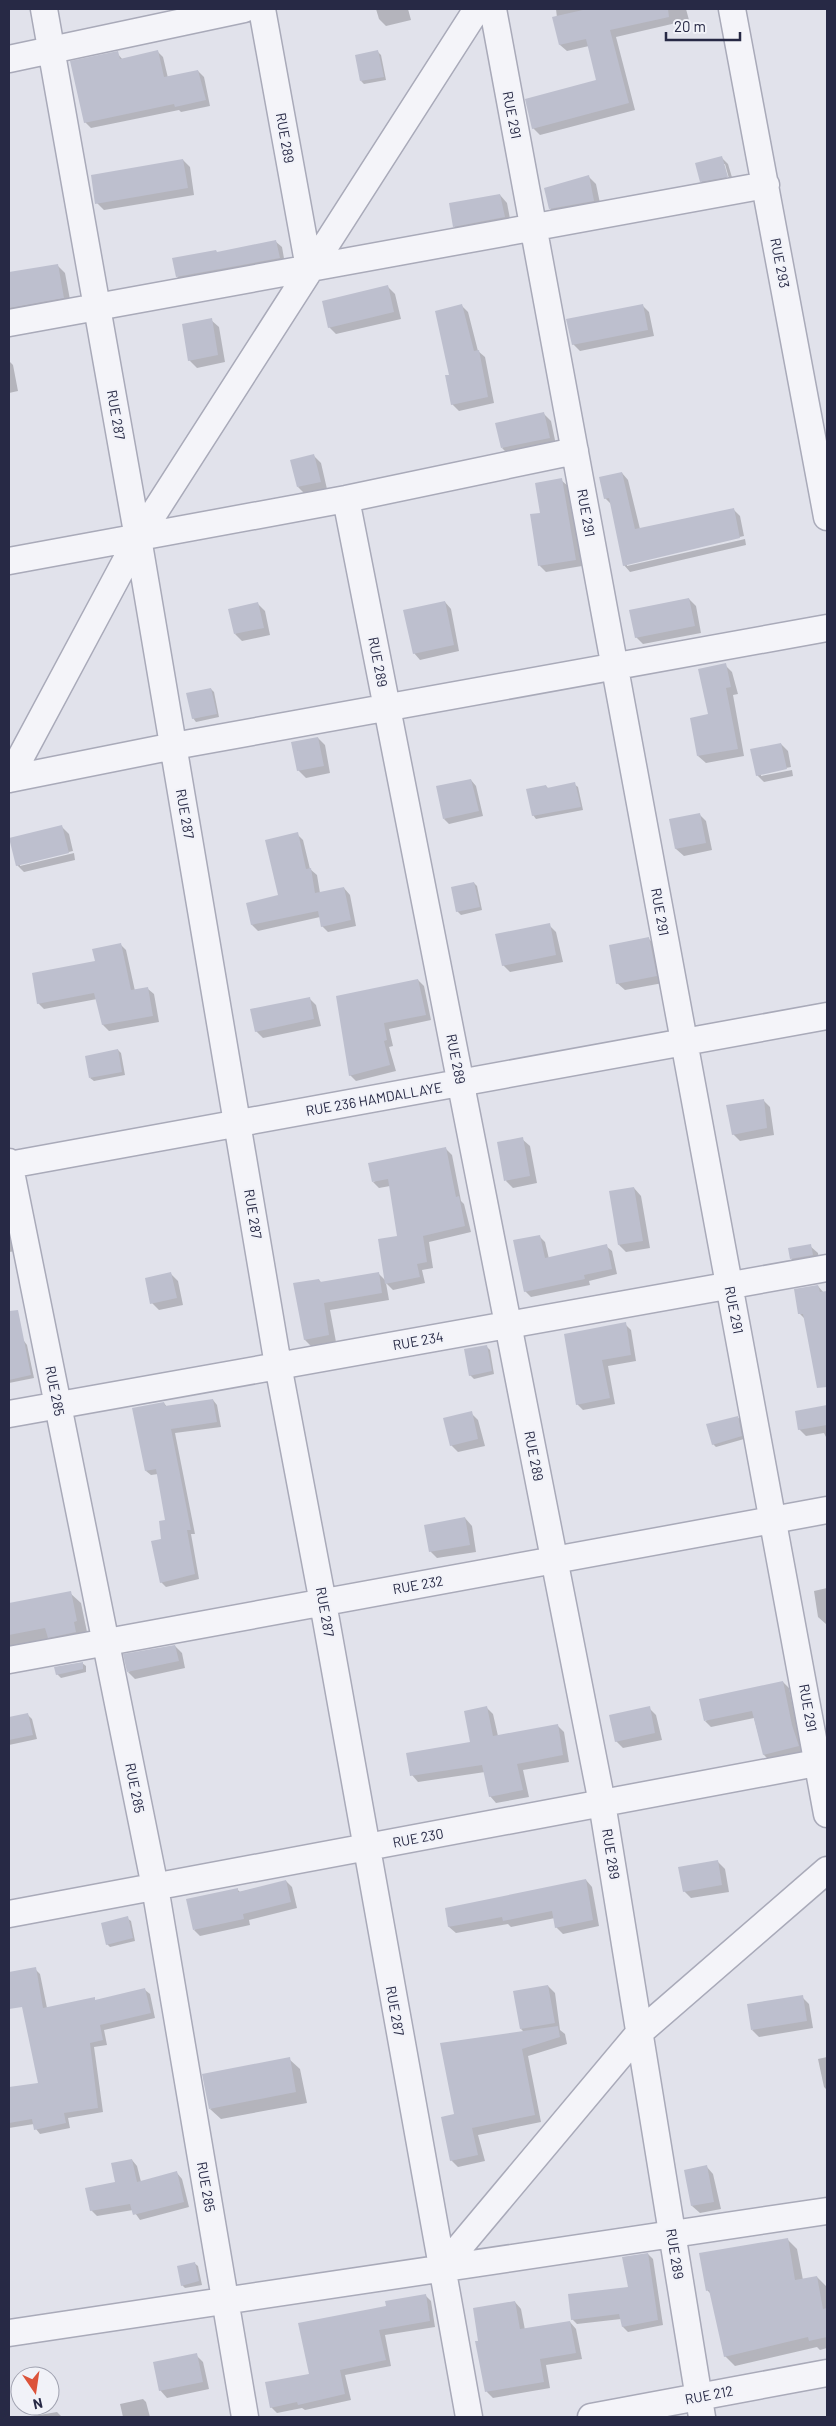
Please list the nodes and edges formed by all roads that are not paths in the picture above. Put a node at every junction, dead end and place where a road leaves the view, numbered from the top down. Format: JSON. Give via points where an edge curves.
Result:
{"nodes":[{"id":1,"x":44,"y":9,"type":"edge"},
{"id":2,"x":244,"y":9,"type":"edge"},
{"id":3,"x":262,"y":9,"type":"edge"},
{"id":4,"x":477,"y":9,"type":"edge"},
{"id":5,"x":493,"y":9,"type":"edge"},
{"id":6,"x":732,"y":9,"type":"edge"},
{"id":7,"x":51,"y":50,"type":"junction"},
{"id":8,"x":9,"y":59,"type":"edge"},
{"id":9,"x":766,"y":185,"type":"junction"},
{"id":10,"x":533,"y":227,"type":"junction"},
{"id":11,"x":309,"y":268,"type":"junction"},
{"id":12,"x":96,"y":307,"type":"junction"},
{"id":13,"x":9,"y":323,"type":"edge"},
{"id":14,"x":575,"y":451,"type":"junction"},
{"id":15,"x":346,"y":499,"type":"junction"},
{"id":16,"x":827,"y":517,"type":"edge"},
{"id":17,"x":138,"y":538,"type":"junction"},
{"id":18,"x":9,"y":561,"type":"edge"},
{"id":19,"x":827,"y":628,"type":"edge"},
{"id":20,"x":614,"y":667,"type":"junction"},
{"id":21,"x":387,"y":708,"type":"junction"},
{"id":22,"x":174,"y":746,"type":"junction"},
{"id":23,"x":9,"y":779,"type":"edge"},
{"id":24,"x":827,"y":1016,"type":"edge"},
{"id":25,"x":684,"y":1042,"type":"junction"},
{"id":26,"x":460,"y":1083,"type":"junction"},
{"id":27,"x":238,"y":1123,"type":"junction"},
{"id":28,"x":9,"y":1164,"type":"edge"},
{"id":29,"x":827,"y":1268,"type":"edge"},
{"id":30,"x":729,"y":1285,"type":"junction"},
{"id":31,"x":508,"y":1324,"type":"junction"},
{"id":32,"x":278,"y":1365,"type":"junction"},
{"id":33,"x":58,"y":1405,"type":"junction"},
{"id":34,"x":9,"y":1414,"type":"edge"},
{"id":35,"x":827,"y":1510,"type":"edge"},
{"id":36,"x":773,"y":1520,"type":"junction"},
{"id":37,"x":554,"y":1560,"type":"junction"},
{"id":38,"x":323,"y":1603,"type":"junction"},
{"id":39,"x":106,"y":1643,"type":"junction"},
{"id":40,"x":9,"y":1660,"type":"edge"},
{"id":41,"x":822,"y":1762,"type":"edge"},
{"id":42,"x":602,"y":1803,"type":"junction"},
{"id":43,"x":827,"y":1814,"type":"edge"},
{"id":44,"x":366,"y":1847,"type":"junction"},
{"id":45,"x":827,"y":1870,"type":"edge"},
{"id":46,"x":155,"y":1887,"type":"junction"},
{"id":47,"x":9,"y":1914,"type":"edge"},
{"id":48,"x":639,"y":2033,"type":"junction"},
{"id":49,"x":827,"y":2211,"type":"edge"},
{"id":50,"x":672,"y":2234,"type":"junction"},
{"id":51,"x":442,"y":2268,"type":"junction"},
{"id":52,"x":226,"y":2300,"type":"junction"},
{"id":53,"x":9,"y":2333,"type":"edge"},
{"id":54,"x":827,"y":2372,"type":"edge"},
{"id":55,"x":700,"y":2407,"type":"edge"},
{"id":56,"x":246,"y":2417,"type":"edge"},
{"id":57,"x":469,"y":2417,"type":"edge"},
{"id":58,"x":591,"y":2417,"type":"edge"}],
"edges":[{"from":1,"to":7,"type":"street","name":"RUE 287"},
{"from":2,"to":7,"type":"street"},
{"from":3,"to":11,"type":"street","name":"RUE 289"},
{"from":4,"to":11,"type":"street"},
{"from":5,"to":10,"type":"street","name":"RUE 291"},
{"from":6,"to":9,"type":"street","name":"RUE 293"},
{"from":7,"to":8,"type":"street"},
{"from":7,"to":12,"type":"street","name":"RUE 287"},
{"from":9,"to":10,"type":"street"},
{"from":9,"to":16,"type":"street","name":"RUE 293"},
{"from":10,"to":11,"type":"street"},
{"from":10,"to":14,"type":"street","name":"RUE 291"},
{"from":11,"to":12,"type":"street"},
{"from":11,"to":17,"type":"street"},
{"from":12,"to":13,"type":"street"},
{"from":12,"to":17,"type":"street","name":"RUE 287"},
{"from":14,"to":15,"type":"street"},
{"from":14,"to":20,"type":"street","name":"RUE 291"},
{"from":15,"to":17,"type":"street"},
{"from":15,"to":21,"type":"street","name":"RUE 289"},
{"from":17,"to":18,"type":"street"},
{"from":17,"to":22,"type":"street","name":"RUE 287"},
{"from":17,"to":23,"type":"street"},
{"from":19,"to":20,"type":"street"},
{"from":20,"to":21,"type":"street"},
{"from":20,"to":25,"type":"street","name":"RUE 291"},
{"from":21,"to":22,"type":"street"},
{"from":21,"to":26,"type":"street","name":"RUE 289"},
{"from":22,"to":23,"type":"street"},
{"from":22,"to":27,"type":"street","name":"RUE 287"},
{"from":24,"to":25,"type":"street","name":"RUE 236 HAMDALLAYE"},
{"from":25,"to":26,"type":"street","name":"RUE 236 HAMDALLAYE"},
{"from":25,"to":30,"type":"street","name":"RUE 291"},
{"from":26,"to":27,"type":"street","name":"RUE 236 HAMDALLAYE"},
{"from":26,"to":31,"type":"street","name":"RUE 289"},
{"from":27,"to":28,"type":"street","name":"RUE 236 HAMDALLAYE"},
{"from":27,"to":32,"type":"street","name":"RUE 287"},
{"from":28,"to":33,"type":"street","name":"RUE 285"},
{"from":29,"to":30,"type":"street","name":"RUE 234"},
{"from":30,"to":31,"type":"street","name":"RUE 234"},
{"from":30,"to":36,"type":"street","name":"RUE 291"},
{"from":31,"to":32,"type":"street","name":"RUE 234"},
{"from":31,"to":37,"type":"street","name":"RUE 289"},
{"from":32,"to":33,"type":"street","name":"RUE 234"},
{"from":32,"to":38,"type":"street","name":"RUE 287"},
{"from":33,"to":34,"type":"street","name":"RUE 234"},
{"from":33,"to":39,"type":"street","name":"RUE 285"},
{"from":35,"to":36,"type":"street","name":"RUE 232"},
{"from":36,"to":37,"type":"street","name":"RUE 232"},
{"from":36,"to":41,"type":"street","name":"RUE 291"},
{"from":37,"to":38,"type":"street","name":"RUE 232"},
{"from":37,"to":42,"type":"street","name":"RUE 289"},
{"from":38,"to":39,"type":"street","name":"RUE 232"},
{"from":38,"to":44,"type":"street","name":"RUE 287"},
{"from":39,"to":40,"type":"street","name":"RUE 232"},
{"from":39,"to":46,"type":"street","name":"RUE 285"},
{"from":41,"to":42,"type":"street","name":"RUE 230"},
{"from":41,"to":43,"type":"street","name":"RUE 291"},
{"from":42,"to":44,"type":"street","name":"RUE 230"},
{"from":42,"to":48,"type":"street","name":"RUE 289"},
{"from":44,"to":46,"type":"street","name":"RUE 230"},
{"from":44,"to":51,"type":"street","name":"RUE 287"},
{"from":45,"to":48,"type":"street"},
{"from":46,"to":47,"type":"street","name":"RUE 230"},
{"from":46,"to":52,"type":"street","name":"RUE 285"},
{"from":48,"to":50,"type":"street","name":"RUE 289"},
{"from":48,"to":51,"type":"street"},
{"from":49,"to":50,"type":"street"},
{"from":50,"to":51,"type":"street"},
{"from":50,"to":55,"type":"street","name":"RUE 289"},
{"from":51,"to":52,"type":"street"},
{"from":51,"to":57,"type":"street","name":"RUE 287"},
{"from":52,"to":53,"type":"street"},
{"from":52,"to":56,"type":"street","name":"RUE 285"},
{"from":54,"to":55,"type":"street","name":"RUE 212"},
{"from":55,"to":58,"type":"street","name":"RUE 212"}]}
